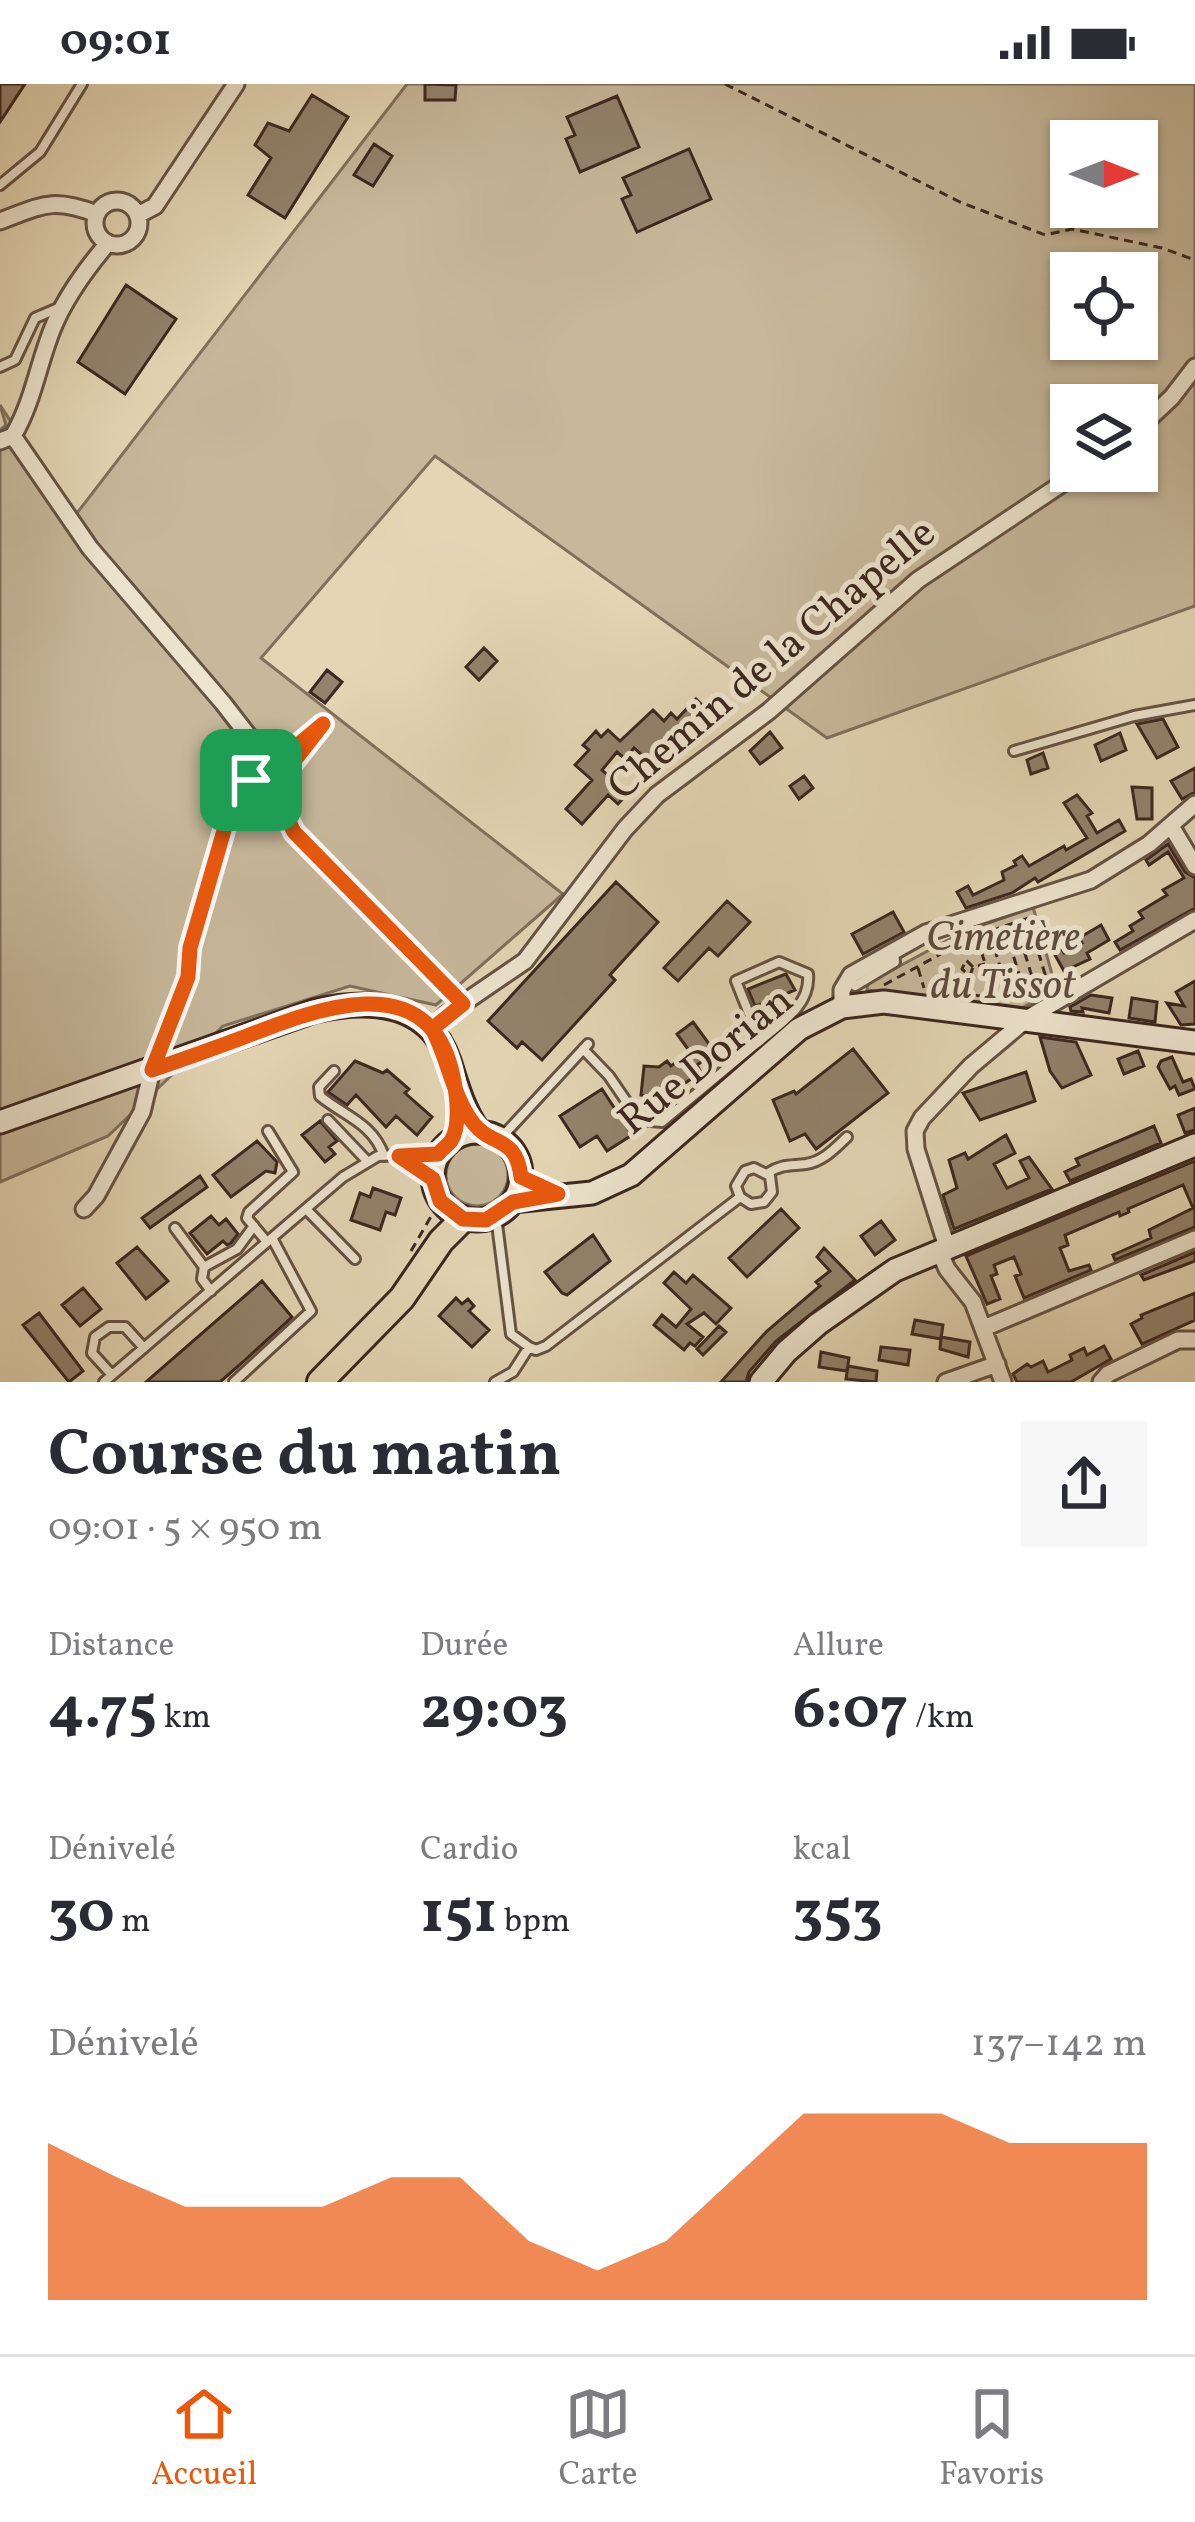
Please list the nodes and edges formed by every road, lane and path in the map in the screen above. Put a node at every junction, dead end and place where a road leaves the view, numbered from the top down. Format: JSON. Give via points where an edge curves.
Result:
{"nodes":[{"id":1,"x":82,"y":84,"type":"edge"},
{"id":2,"x":236,"y":84,"type":"edge"},
{"id":3,"x":725,"y":84,"type":"edge"},
{"id":4,"x":0,"y":184,"type":"edge"},
{"id":5,"x":97,"y":214,"type":"junction"},
{"id":6,"x":138,"y":215,"type":"junction"},
{"id":7,"x":0,"y":221,"type":"edge"},
{"id":8,"x":108,"y":243,"type":"junction"},
{"id":9,"x":1195,"y":260,"type":"edge"},
{"id":10,"x":64,"y":306,"type":"junction"},
{"id":11,"x":1195,"y":367,"type":"edge"},
{"id":12,"x":0,"y":368,"type":"edge"},
{"id":13,"x":1158,"y":410,"type":"edge"},
{"id":14,"x":7,"y":438,"type":"edge"},
{"id":15,"x":1050,"y":492,"type":"edge"},
{"id":16,"x":1195,"y":705,"type":"edge"},
{"id":17,"x":1013,"y":751,"type":"dead end"},
{"id":18,"x":258,"y":758,"type":"junction"},
{"id":19,"x":1195,"y":804,"type":"edge"},
{"id":20,"x":1171,"y":826,"type":"junction"},
{"id":21,"x":1195,"y":866,"type":"edge"},
{"id":22,"x":1195,"y":920,"type":"edge"},
{"id":23,"x":1015,"y":923,"type":"junction"},
{"id":24,"x":1004,"y":927,"type":"junction"},
{"id":25,"x":989,"y":932,"type":"junction"},
{"id":26,"x":977,"y":936,"type":"junction"},
{"id":27,"x":894,"y":950,"type":"junction"},
{"id":28,"x":985,"y":964,"type":"junction"},
{"id":29,"x":918,"y":966,"type":"junction"},
{"id":30,"x":973,"y":967,"type":"dead end"},
{"id":31,"x":855,"y":986,"type":"dead end"},
{"id":32,"x":882,"y":986,"type":"dead end"},
{"id":33,"x":924,"y":990,"type":"dead end"},
{"id":34,"x":1036,"y":990,"type":"junction"},
{"id":35,"x":996,"y":998,"type":"dead end"},
{"id":36,"x":1010,"y":999,"type":"dead end"},
{"id":37,"x":463,"y":1004,"type":"junction"},
{"id":38,"x":1024,"y":1005,"type":"junction"},
{"id":39,"x":842,"y":1007,"type":"junction"},
{"id":40,"x":432,"y":1029,"type":"junction"},
{"id":41,"x":1194,"y":1038,"type":"edge"},
{"id":42,"x":760,"y":1041,"type":"junction"},
{"id":43,"x":152,"y":1070,"type":"junction"},
{"id":44,"x":334,"y":1071,"type":"dead end"},
{"id":45,"x":453,"y":1078,"type":"junction"},
{"id":46,"x":328,"y":1120,"type":"dead end"},
{"id":47,"x":0,"y":1122,"type":"edge"},
{"id":48,"x":478,"y":1130,"type":"junction"},
{"id":49,"x":268,"y":1131,"type":"dead end"},
{"id":50,"x":848,"y":1137,"type":"dead end"},
{"id":51,"x":500,"y":1139,"type":"junction"},
{"id":52,"x":1195,"y":1145,"type":"edge"},
{"id":53,"x":445,"y":1147,"type":"junction"},
{"id":54,"x":384,"y":1156,"type":"junction"},
{"id":55,"x":399,"y":1156,"type":"junction"},
{"id":56,"x":368,"y":1162,"type":"junction"},
{"id":57,"x":768,"y":1173,"type":"junction"},
{"id":58,"x":521,"y":1177,"type":"junction"},
{"id":59,"x":436,"y":1190,"type":"junction"},
{"id":60,"x":558,"y":1194,"type":"junction"},
{"id":61,"x":740,"y":1197,"type":"junction"},
{"id":62,"x":84,"y":1209,"type":"dead end"},
{"id":63,"x":306,"y":1209,"type":"junction"},
{"id":64,"x":505,"y":1209,"type":"junction"},
{"id":65,"x":463,"y":1219,"type":"junction"},
{"id":66,"x":254,"y":1226,"type":"junction"},
{"id":67,"x":175,"y":1228,"type":"dead end"},
{"id":68,"x":1195,"y":1239,"type":"edge"},
{"id":69,"x":269,"y":1240,"type":"junction"},
{"id":70,"x":411,"y":1251,"type":"dead end"},
{"id":71,"x":944,"y":1252,"type":"junction"},
{"id":72,"x":355,"y":1258,"type":"dead end"},
{"id":73,"x":204,"y":1267,"type":"junction"},
{"id":74,"x":211,"y":1291,"type":"junction"},
{"id":75,"x":984,"y":1328,"type":"junction"},
{"id":76,"x":1195,"y":1340,"type":"edge"},
{"id":77,"x":529,"y":1347,"type":"junction"},
{"id":78,"x":144,"y":1348,"type":"junction"},
{"id":79,"x":997,"y":1364,"type":"junction"},
{"id":80,"x":512,"y":1372,"type":"junction"},
{"id":81,"x":108,"y":1379,"type":"edge"},
{"id":82,"x":234,"y":1382,"type":"edge"},
{"id":83,"x":320,"y":1382,"type":"edge"},
{"id":84,"x":495,"y":1382,"type":"edge"},
{"id":85,"x":518,"y":1382,"type":"edge"},
{"id":86,"x":761,"y":1382,"type":"edge"},
{"id":87,"x":778,"y":1382,"type":"edge"},
{"id":88,"x":946,"y":1382,"type":"edge"},
{"id":89,"x":1004,"y":1382,"type":"edge"},
{"id":90,"x":1101,"y":1382,"type":"edge"}],
"edges":[{"from":1,"to":4,"type":"lane","via":[[40,152]]},
{"from":2,"to":6,"type":"street","via":[[155,206]]},
{"from":3,"to":9,"type":"path","via":[[960,202],[1045,235],[1072,229]]},
{"from":5,"to":6,"type":"street","via":[[114,201]]},
{"from":5,"to":7,"type":"street","via":[[65,202]]},
{"from":5,"to":8,"type":"street","via":[[95,227]]},
{"from":6,"to":8,"type":"street","via":[[130,241]]},
{"from":8,"to":10,"type":"street"},
{"from":10,"to":12,"type":"lane","via":[[35,318],[16,360]]},
{"from":10,"to":14,"type":"street","via":[[26,414]]},
{"from":11,"to":13,"type":"street"},
{"from":14,"to":18,"type":"street","via":[[223,703]]},
{"from":15,"to":37,"type":"street","name":"Chemin de la Chapelle","via":[[918,580],[770,711],[657,795],[525,961]]},
{"from":16,"to":17,"type":"lane"},
{"from":18,"to":37,"type":"path","via":[[280,760],[323,724],[277,783],[282,813]]},
{"from":18,"to":43,"type":"street","via":[[225,827],[188,977]]},
{"from":19,"to":20,"type":"street"},
{"from":20,"to":21,"type":"street"},
{"from":20,"to":27,"type":"street","via":[[1091,880]]},
{"from":22,"to":38,"type":"street"},
{"from":23,"to":24,"type":"path"},
{"from":23,"to":34,"type":"path"},
{"from":23,"to":34,"type":"path","via":[[1028,918],[1048,984]]},
{"from":24,"to":25,"type":"path"},
{"from":24,"to":38,"type":"path"},
{"from":25,"to":26,"type":"path"},
{"from":25,"to":36,"type":"path"},
{"from":26,"to":28,"type":"path"},
{"from":26,"to":29,"type":"path"},
{"from":27,"to":31,"type":"lane","via":[[895,962]]},
{"from":27,"to":39,"type":"street","via":[[845,980]]},
{"from":28,"to":30,"type":"path"},
{"from":28,"to":35,"type":"path"},
{"from":29,"to":32,"type":"path"},
{"from":29,"to":33,"type":"path"},
{"from":34,"to":38,"type":"path"},
{"from":37,"to":40,"type":"street","name":"Chemin de la Chapelle"},
{"from":38,"to":39,"type":"main road","name":"Rue Dorian"},
{"from":38,"to":41,"type":"main road","name":"Rue Dorian"},
{"from":38,"to":71,"type":"street","via":[[916,1131]]},
{"from":39,"to":60,"type":"main road","name":"Rue Dorian","via":[[799,1029],[631,1175],[592,1193]]},
{"from":40,"to":43,"type":"main road","via":[[398,1009],[348,1003]]},
{"from":40,"to":45,"type":"main road"},
{"from":42,"to":42,"type":"lane","via":[[799,1007],[808,974],[779,962],[736,980]]},
{"from":42,"to":51,"type":"lane","via":[[651,1124],[639,1120],[586,1046]]},
{"from":43,"to":47,"type":"main road"},
{"from":43,"to":62,"type":"street","via":[[142,1112]]},
{"from":44,"to":54,"type":"lane","via":[[320,1096],[356,1116]]},
{"from":45,"to":48,"type":"main road"},
{"from":45,"to":53,"type":"main road","via":[[456,1120]]},
{"from":46,"to":56,"type":"lane"},
{"from":48,"to":51,"type":"main road"},
{"from":48,"to":53,"type":"main road"},
{"from":49,"to":66,"type":"lane","via":[[293,1172],[249,1212]]},
{"from":50,"to":57,"type":"lane","via":[[827,1156]]},
{"from":51,"to":58,"type":"main road"},
{"from":52,"to":71,"type":"main road"},
{"from":53,"to":55,"type":"lane"},
{"from":53,"to":59,"type":"main road"},
{"from":54,"to":55,"type":"lane"},
{"from":54,"to":56,"type":"lane"},
{"from":55,"to":59,"type":"lane"},
{"from":56,"to":63,"type":"lane"},
{"from":57,"to":61,"type":"lane","via":[[745,1171],[736,1186]]},
{"from":57,"to":61,"type":"lane","via":[[772,1192],[764,1202]]},
{"from":58,"to":60,"type":"main road"},
{"from":58,"to":64,"type":"main road"},
{"from":59,"to":65,"type":"main road"},
{"from":59,"to":70,"type":"path"},
{"from":60,"to":64,"type":"main road","name":"Rue Dorian"},
{"from":61,"to":77,"type":"lane","via":[[546,1346]]},
{"from":63,"to":69,"type":"lane"},
{"from":63,"to":72,"type":"lane"},
{"from":64,"to":65,"type":"main road","via":[[486,1220]]},
{"from":64,"to":77,"type":"lane","via":[[511,1334]]},
{"from":65,"to":83,"type":"highway","via":[[402,1298]]},
{"from":66,"to":69,"type":"lane"},
{"from":66,"to":73,"type":"lane","via":[[237,1249]]},
{"from":67,"to":73,"type":"lane"},
{"from":68,"to":75,"type":"street"},
{"from":69,"to":74,"type":"lane"},
{"from":69,"to":82,"type":"lane","via":[[310,1311]]},
{"from":71,"to":75,"type":"street"},
{"from":71,"to":86,"type":"main road","via":[[851,1298]]},
{"from":71,"to":87,"type":"main road","via":[[858,1304]]},
{"from":73,"to":74,"type":"lane"},
{"from":74,"to":78,"type":"lane"},
{"from":75,"to":79,"type":"street"},
{"from":76,"to":90,"type":"street","via":[[1178,1340]]},
{"from":77,"to":80,"type":"lane"},
{"from":78,"to":81,"type":"lane"},
{"from":78,"to":81,"type":"lane","via":[[124,1327],[95,1337],[92,1353]]},
{"from":79,"to":88,"type":"street"},
{"from":79,"to":89,"type":"street"},
{"from":80,"to":84,"type":"lane"},
{"from":80,"to":85,"type":"lane"}]}
